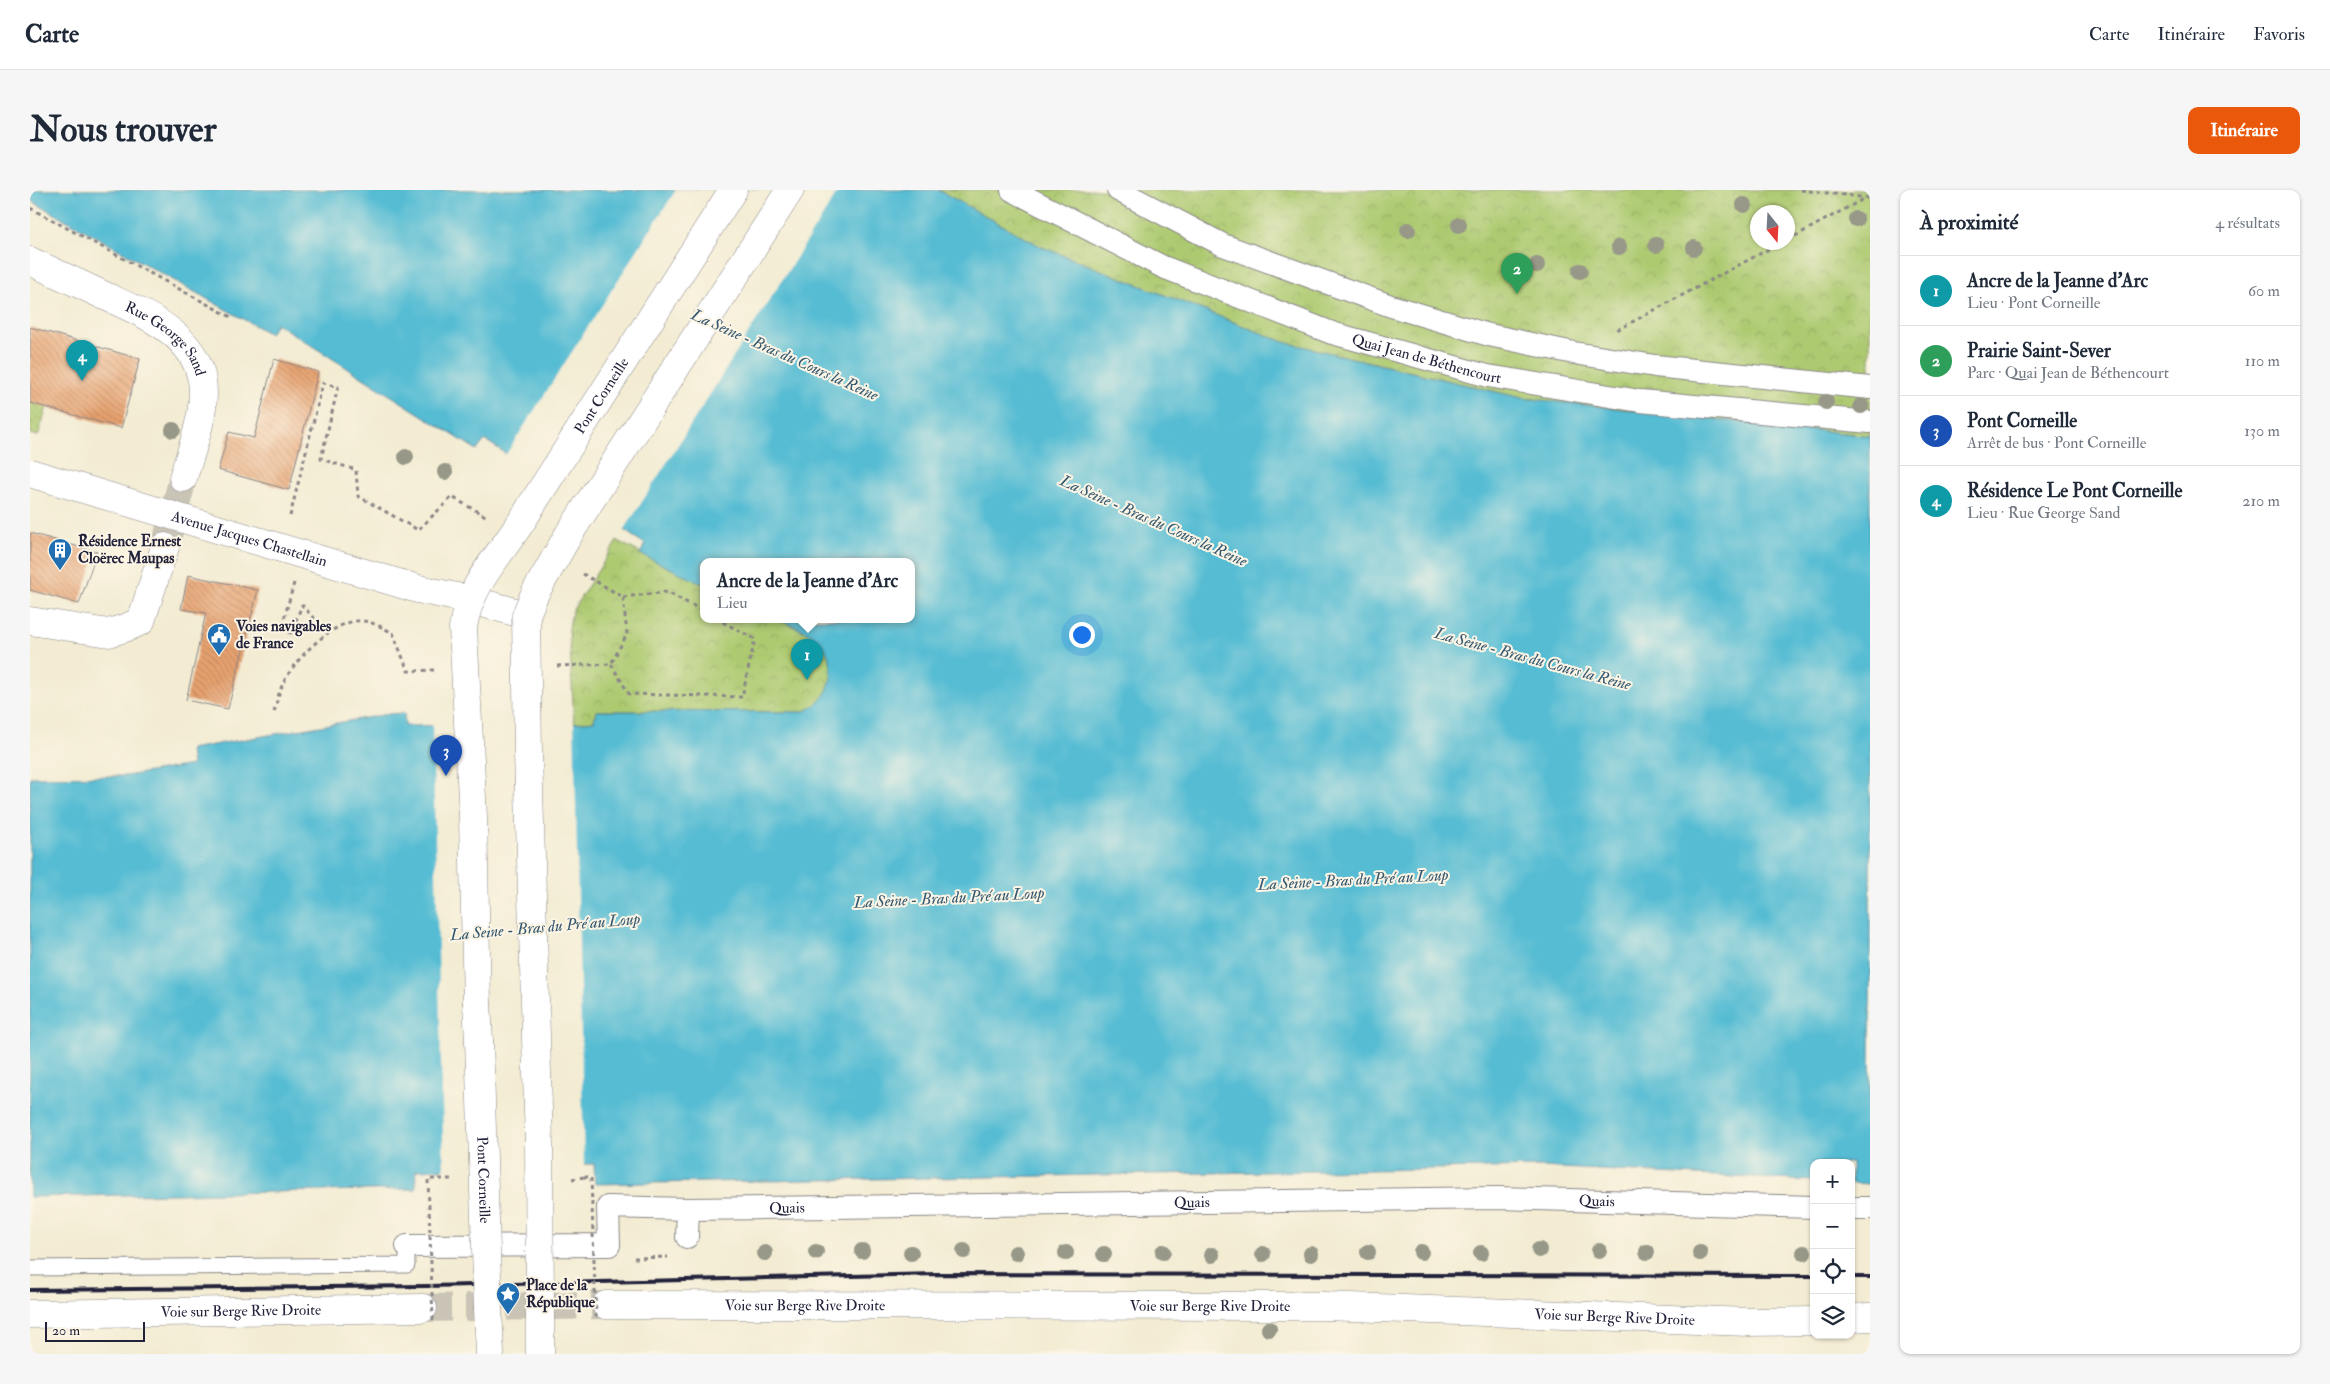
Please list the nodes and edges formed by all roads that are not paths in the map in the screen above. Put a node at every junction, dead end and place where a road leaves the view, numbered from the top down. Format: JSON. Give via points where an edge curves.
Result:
{"nodes":[{"id":1,"x":733,"y":190,"type":"edge"},
{"id":2,"x":790,"y":190,"type":"edge"},
{"id":3,"x":1012,"y":190,"type":"edge"},
{"id":4,"x":1118,"y":190,"type":"edge"},
{"id":5,"x":30,"y":261,"type":"edge"},
{"id":6,"x":1870,"y":388,"type":"edge"},
{"id":7,"x":1870,"y":422,"type":"edge"},
{"id":8,"x":30,"y":473,"type":"edge"},
{"id":9,"x":183,"y":478,"type":"tunnel mouth"},
{"id":10,"x":165,"y":547,"type":"tunnel mouth"},
{"id":11,"x":470,"y":600,"type":"junction"},
{"id":12,"x":526,"y":615,"type":"junction"},
{"id":13,"x":30,"y":621,"type":"edge"},
{"id":14,"x":1810,"y":1207,"type":"edge"},
{"id":15,"x":1855,"y":1208,"type":"edge"},
{"id":16,"x":1870,"y":1208,"type":"edge"},
{"id":17,"x":688,"y":1209,"type":"junction"},
{"id":18,"x":687,"y":1237,"type":"dead end"},
{"id":19,"x":407,"y":1246,"type":"joint"},
{"id":20,"x":30,"y":1268,"type":"edge"},
{"id":21,"x":601,"y":1311,"type":"tunnel mouth"},
{"id":22,"x":30,"y":1314,"type":"edge"},
{"id":23,"x":428,"y":1314,"type":"tunnel mouth"},
{"id":24,"x":1870,"y":1316,"type":"edge"},
{"id":25,"x":1855,"y":1318,"type":"edge"},
{"id":26,"x":1810,"y":1321,"type":"edge"},
{"id":27,"x":540,"y":1351,"type":"edge"},
{"id":28,"x":490,"y":1352,"type":"edge"}],
"edges":[{"from":1,"to":11,"type":"main road","name":"Pont Corneille","bridge":true},
{"from":2,"to":12,"type":"main road","bridge":true,"via":[[562,543]]},
{"from":3,"to":7,"type":"street","name":"Quai Jean de Béthencourt","via":[[1163,267],[1332,333],[1488,376],[1640,400]]},
{"from":4,"to":6,"type":"street","via":[[1223,245],[1391,306],[1489,335],[1655,366]]},
{"from":5,"to":9,"type":"main road","name":"Rue George Sand","via":[[156,319],[192,352],[200,371],[202,410]]},
{"from":8,"to":11,"type":"main road","name":"Avenue Jacques Chastellain","bridge":true,"via":[[418,589]]},
{"from":10,"to":13,"type":"main road","via":[[141,620],[128,628],[109,633]]},
{"from":11,"to":12,"type":"main road","name":"Avenue Jacques Chastellain"},
{"from":11,"to":28,"type":"main road","name":"Pont Corneille","bridge":true,"via":[[463,628],[473,817],[476,1004]]},
{"from":12,"to":27,"type":"main road","bridge":true,"via":[[539,1144]]},
{"from":14,"to":17,"type":"street","name":"Quais","via":[[1498,1198]]},
{"from":15,"to":16,"type":"street"},
{"from":17,"to":18,"type":"street"},
{"from":17,"to":19,"type":"street","name":"Quais","via":[[608,1207],[609,1246]]},
{"from":19,"to":20,"type":"lane","via":[[407,1265]]},
{"from":21,"to":26,"type":"main road","name":"Voie sur Berge Rive Droite","via":[[1324,1306],[1748,1322]]},
{"from":22,"to":23,"type":"main road","name":"Voie sur Berge Rive Droite"},
{"from":24,"to":25,"type":"main road"}]}
